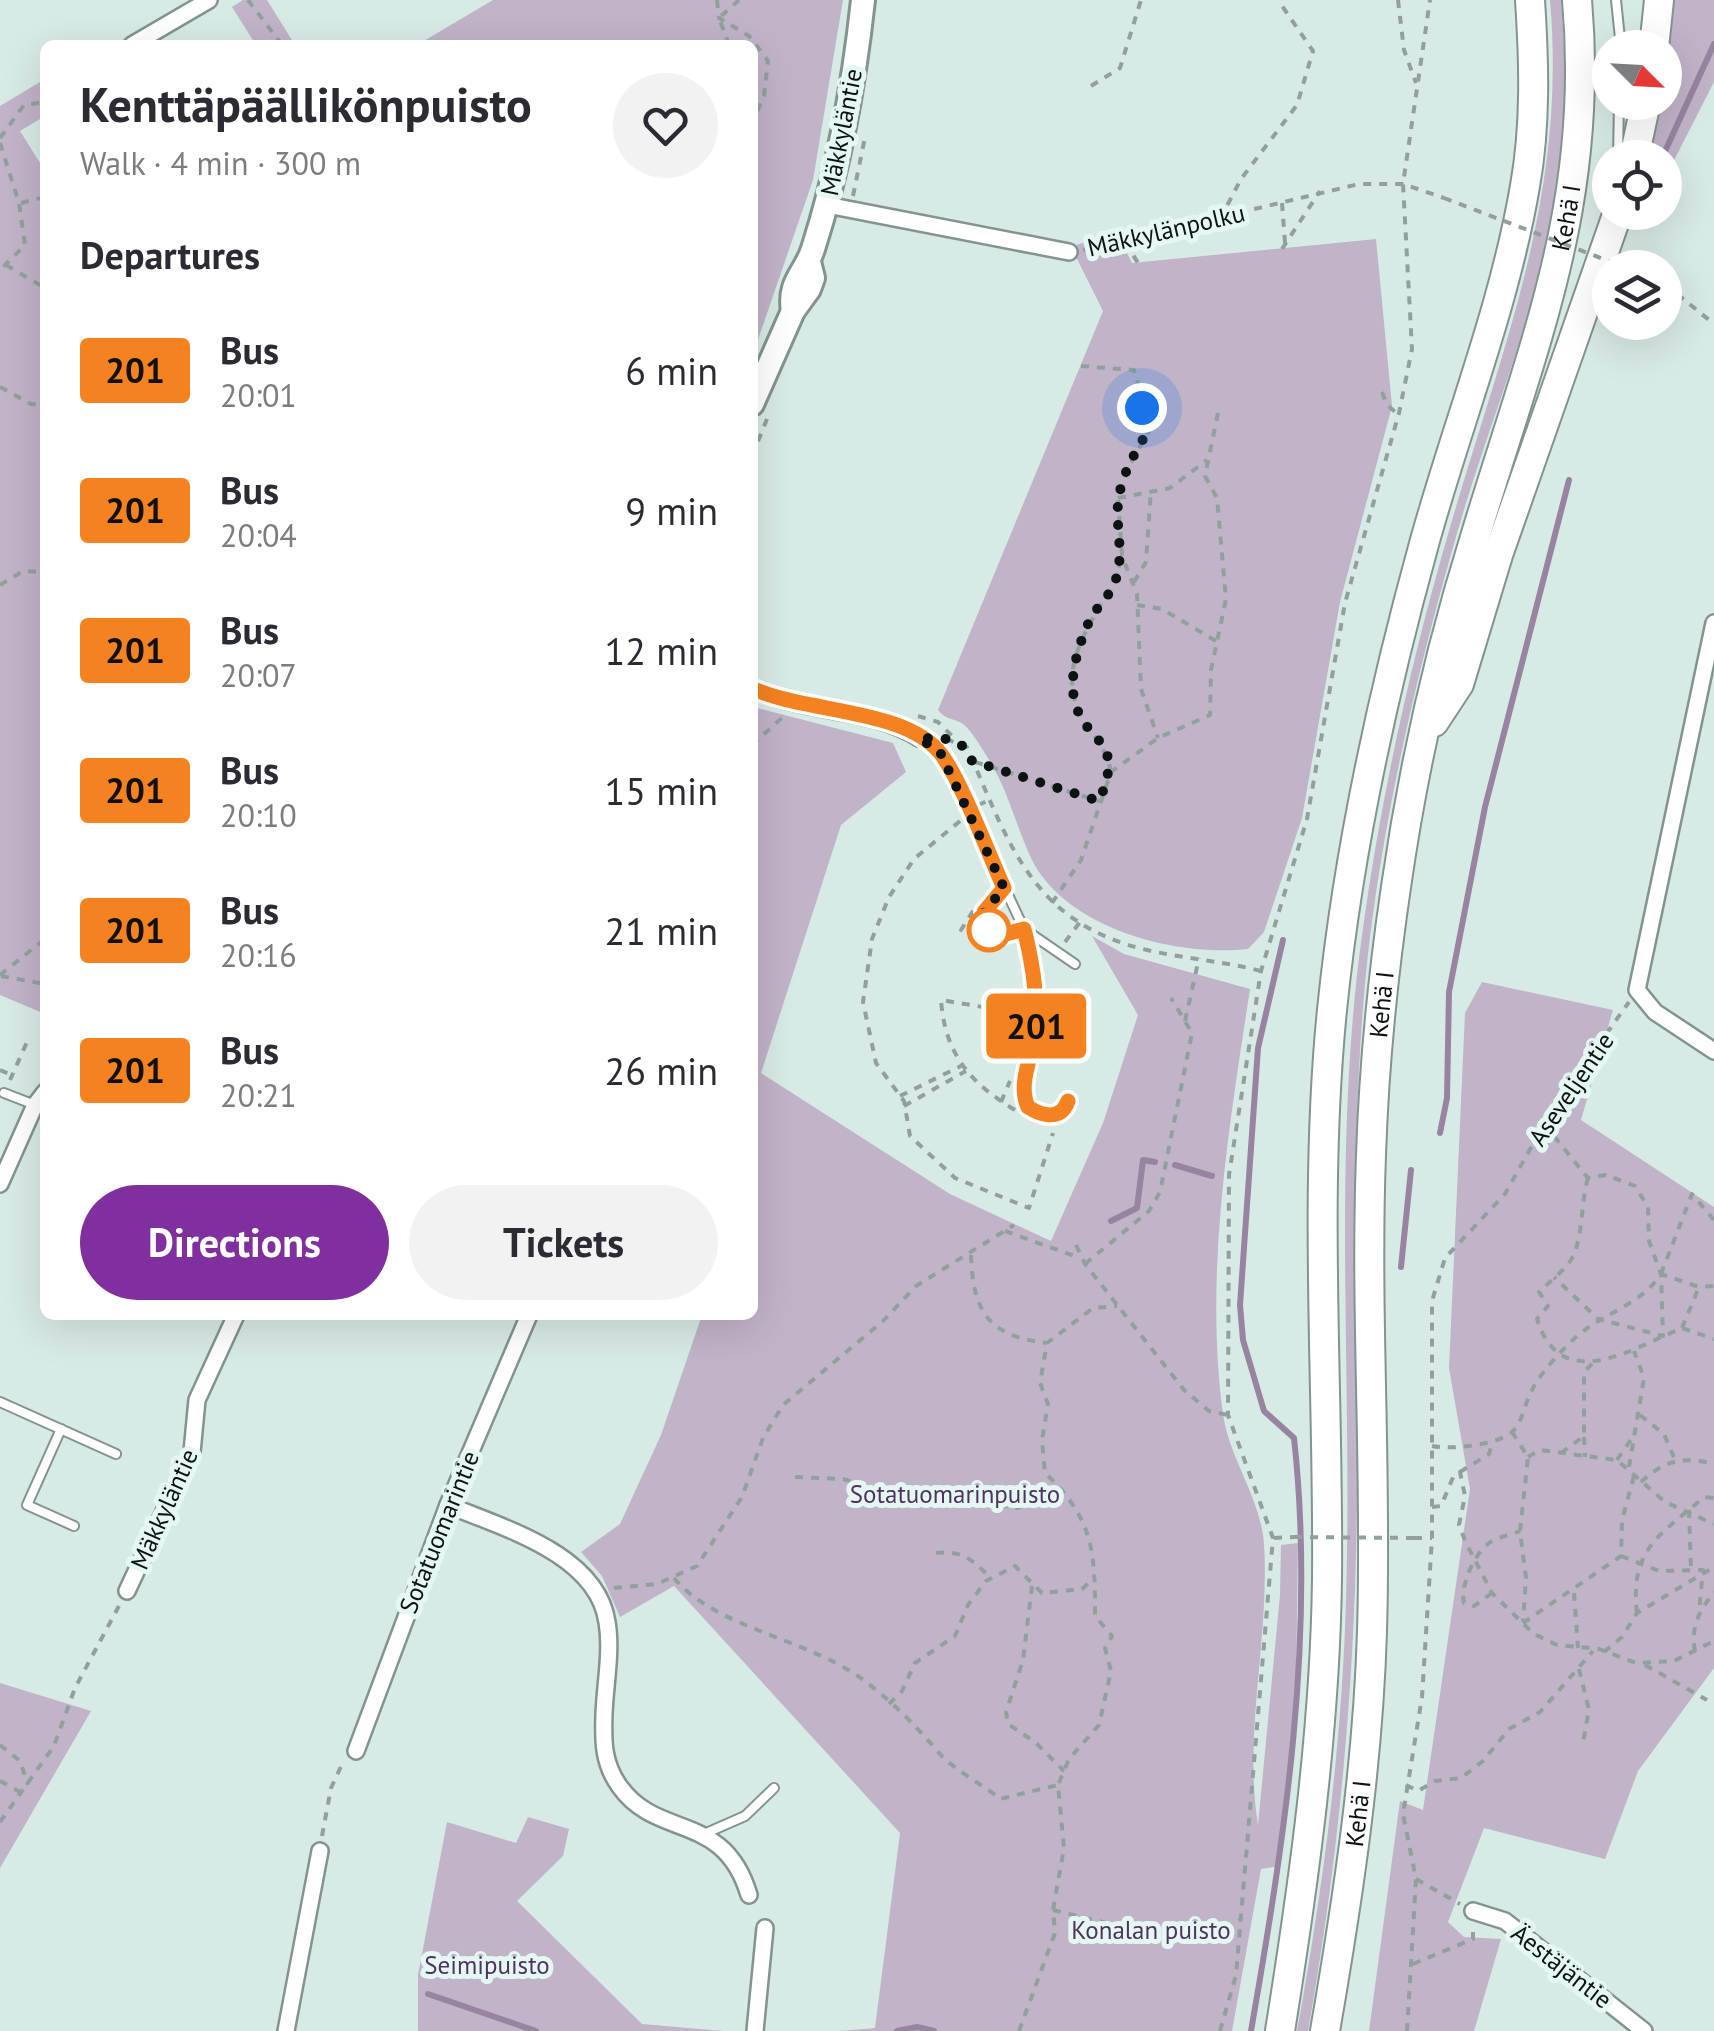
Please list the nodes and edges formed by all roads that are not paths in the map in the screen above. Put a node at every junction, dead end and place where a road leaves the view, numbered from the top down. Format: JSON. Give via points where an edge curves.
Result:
{"nodes":[{"id":1,"x":209,"y":0,"type":"edge"},
{"id":2,"x":863,"y":0,"type":"edge"},
{"id":3,"x":1530,"y":0,"type":"edge"},
{"id":4,"x":1577,"y":0,"type":"edge"},
{"id":5,"x":1616,"y":0,"type":"edge"},
{"id":6,"x":1659,"y":0,"type":"edge"},
{"id":7,"x":1619,"y":30,"type":"edge"},
{"id":8,"x":1656,"y":30,"type":"edge"},
{"id":9,"x":141,"y":40,"type":"edge"},
{"id":10,"x":827,"y":206,"type":"junction"},
{"id":11,"x":1611,"y":230,"type":"edge"},
{"id":12,"x":1068,"y":252,"type":"road end"},
{"id":13,"x":758,"y":390,"type":"edge"},
{"id":14,"x":1713,"y":629,"type":"edge"},
{"id":15,"x":758,"y":690,"type":"edge"},
{"id":16,"x":919,"y":738,"type":"joint"},
{"id":17,"x":1422,"y":740,"type":"junction"},
{"id":18,"x":1004,"y":888,"type":"junction"},
{"id":19,"x":1024,"y":929,"type":"junction"},
{"id":20,"x":1074,"y":964,"type":"dead end"},
{"id":21,"x":1714,"y":1051,"type":"edge"},
{"id":22,"x":4,"y":1093,"type":"road end"},
{"id":23,"x":40,"y":1099,"type":"edge"},
{"id":24,"x":1068,"y":1101,"type":"dead end"},
{"id":25,"x":0,"y":1184,"type":"edge"},
{"id":26,"x":234,"y":1320,"type":"edge"},
{"id":27,"x":527,"y":1320,"type":"edge"},
{"id":28,"x":0,"y":1402,"type":"edge"},
{"id":29,"x":61,"y":1429,"type":"junction"},
{"id":30,"x":116,"y":1454,"type":"dead end"},
{"id":31,"x":448,"y":1505,"type":"junction"},
{"id":32,"x":74,"y":1526,"type":"dead end"},
{"id":33,"x":127,"y":1591,"type":"road end"},
{"id":34,"x":356,"y":1751,"type":"road end"},
{"id":35,"x":774,"y":1788,"type":"dead end"},
{"id":36,"x":704,"y":1834,"type":"junction"},
{"id":37,"x":320,"y":1851,"type":"road end"},
{"id":38,"x":749,"y":1895,"type":"dead end"},
{"id":39,"x":1473,"y":1911,"type":"road end"},
{"id":40,"x":765,"y":1928,"type":"dead end"},
{"id":41,"x":286,"y":2031,"type":"edge"},
{"id":42,"x":755,"y":2031,"type":"edge"},
{"id":43,"x":1280,"y":2031,"type":"edge"},
{"id":44,"x":1324,"y":2031,"type":"edge"},
{"id":45,"x":1644,"y":2031,"type":"edge"}],
"edges":[{"from":1,"to":9,"type":"street"},
{"from":2,"to":10,"type":"street","name":"Mäkkyläntie"},
{"from":3,"to":43,"type":"highway","name":"Kehä I","via":[[1526,183],[1508,269],[1394,652],[1332,1011],[1323,1228],[1324,1674],[1304,1879]]},
{"from":4,"to":17,"type":"highway","name":"Kehä I","via":[[1581,130],[1572,203],[1554,288],[1474,538]]},
{"from":5,"to":7,"type":"lane"},
{"from":6,"to":8,"type":"highway"},
{"from":10,"to":12,"type":"street","name":"Mäkkylänpolku"},
{"from":10,"to":13,"type":"street","name":"Mäkkyläntie","via":[[809,262],[810,290],[792,312]]},
{"from":11,"to":17,"type":"highway","via":[[1459,684]]},
{"from":14,"to":21,"type":"street","via":[[1637,990],[1655,1012]]},
{"from":15,"to":16,"type":"street","via":[[899,726]]},
{"from":16,"to":18,"type":"lane","via":[[940,752]]},
{"from":17,"to":44,"type":"highway","name":"Kehä I","via":[[1381,1009],[1371,1157],[1372,1635],[1350,1887]]},
{"from":18,"to":19,"type":"lane"},
{"from":18,"to":19,"type":"lane","via":[[984,912],[984,923],[1002,935]]},
{"from":19,"to":20,"type":"lane"},
{"from":19,"to":24,"type":"lane","via":[[1036,1022],[1022,1095],[1028,1107],[1051,1116]]},
{"from":22,"to":23,"type":"lane"},
{"from":23,"to":25,"type":"street"},
{"from":26,"to":33,"type":"street","name":"Mäkkyläntie","via":[[197,1400],[192,1452]]},
{"from":27,"to":31,"type":"street","name":"Sotatuomarintie"},
{"from":28,"to":29,"type":"lane"},
{"from":29,"to":30,"type":"lane"},
{"from":29,"to":32,"type":"lane","via":[[27,1505]]},
{"from":31,"to":34,"type":"street","name":"Sotatuomarintie"},
{"from":31,"to":36,"type":"street","via":[[562,1558],[595,1588],[608,1632],[603,1738],[611,1773],[636,1804]]},
{"from":35,"to":36,"type":"lane","via":[[744,1816]]},
{"from":36,"to":38,"type":"street","via":[[732,1858]]},
{"from":37,"to":41,"type":"street"},
{"from":39,"to":45,"type":"street","name":"Äestäjäntie","via":[[1505,1921]]},
{"from":40,"to":42,"type":"street"}]}
